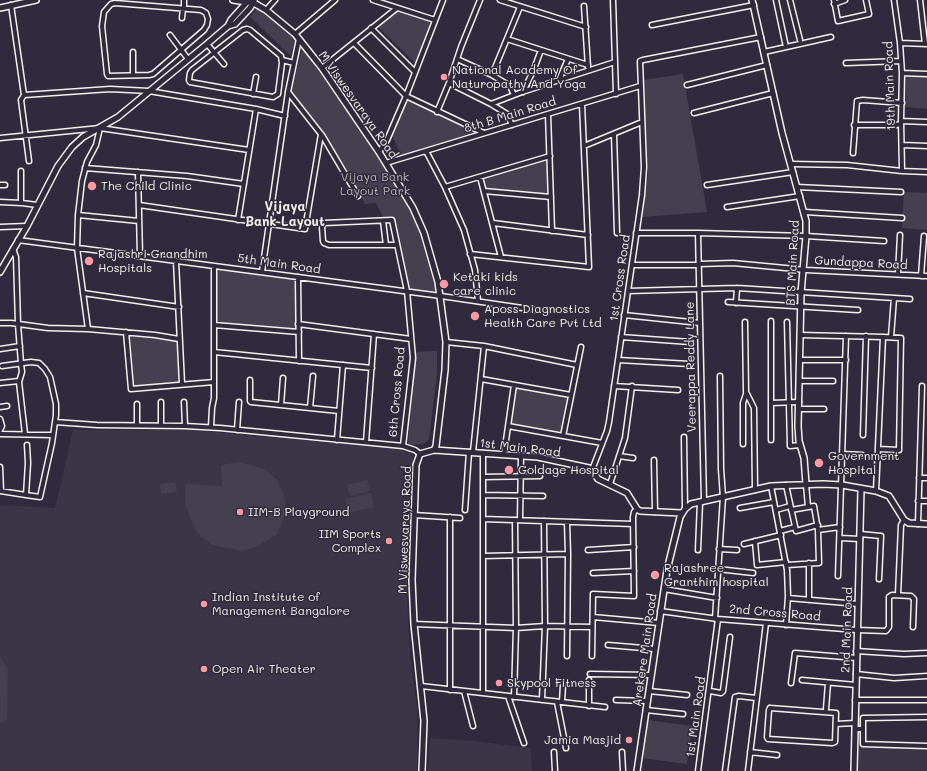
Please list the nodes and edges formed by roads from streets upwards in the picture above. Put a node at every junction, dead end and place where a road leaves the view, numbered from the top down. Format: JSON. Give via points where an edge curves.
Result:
{"nodes":[{"id":1,"x":36,"y":0,"type":"edge"},
{"id":2,"x":184,"y":0,"type":"edge"},
{"id":3,"x":233,"y":0,"type":"edge"},
{"id":4,"x":275,"y":0,"type":"edge"},
{"id":5,"x":335,"y":0,"type":"edge"},
{"id":6,"x":373,"y":0,"type":"edge"},
{"id":7,"x":443,"y":0,"type":"edge"},
{"id":8,"x":480,"y":0,"type":"edge"},
{"id":9,"x":500,"y":0,"type":"edge"},
{"id":10,"x":613,"y":0,"type":"edge"},
{"id":11,"x":776,"y":0,"type":"edge"},
{"id":12,"x":790,"y":0,"type":"edge"},
{"id":13,"x":845,"y":0,"type":"edge"},
{"id":14,"x":866,"y":0,"type":"edge"},
{"id":15,"x":894,"y":0,"type":"edge"},
{"id":16,"x":920,"y":0,"type":"edge"},
{"id":17,"x":248,"y":1,"type":"edge"},
{"id":18,"x":20,"y":2,"type":"edge"},
{"id":19,"x":254,"y":2,"type":"edge"},
{"id":20,"x":753,"y":2,"type":"edge"},
{"id":21,"x":834,"y":2,"type":"edge"},
{"id":22,"x":11,"y":5,"type":"junction"},
{"id":23,"x":520,"y":6,"type":"junction"},
{"id":24,"x":584,"y":6,"type":"dead end"},
{"id":25,"x":0,"y":8,"type":"edge"},
{"id":26,"x":183,"y":8,"type":"junction"},
{"id":27,"x":397,"y":8,"type":"junction"},
{"id":28,"x":266,"y":10,"type":"junction"},
{"id":29,"x":182,"y":18,"type":"dead end"},
{"id":30,"x":435,"y":20,"type":"junction"},
{"id":31,"x":652,"y":25,"type":"dead end"},
{"id":32,"x":228,"y":26,"type":"junction"},
{"id":33,"x":586,"y":27,"type":"junction"},
{"id":34,"x":371,"y":28,"type":"junction"},
{"id":35,"x":295,"y":34,"type":"junction"},
{"id":36,"x":170,"y":35,"type":"dead end"},
{"id":37,"x":761,"y":37,"type":"junction"},
{"id":38,"x":831,"y":37,"type":"dead end"},
{"id":39,"x":299,"y":39,"type":"junction"},
{"id":40,"x":507,"y":40,"type":"junction"},
{"id":41,"x":800,"y":40,"type":"dead end"},
{"id":42,"x":354,"y":43,"type":"junction"},
{"id":43,"x":900,"y":43,"type":"junction"},
{"id":44,"x":207,"y":44,"type":"junction"},
{"id":45,"x":926,"y":44,"type":"edge"},
{"id":46,"x":786,"y":47,"type":"junction"},
{"id":47,"x":181,"y":49,"type":"junction"},
{"id":48,"x":541,"y":50,"type":"junction"},
{"id":49,"x":133,"y":52,"type":"dead end"},
{"id":50,"x":764,"y":52,"type":"junction"},
{"id":51,"x":214,"y":53,"type":"junction"},
{"id":52,"x":188,"y":59,"type":"junction"},
{"id":53,"x":457,"y":59,"type":"junction"},
{"id":54,"x":568,"y":59,"type":"junction"},
{"id":55,"x":282,"y":60,"type":"junction"},
{"id":56,"x":902,"y":61,"type":"junction"},
{"id":57,"x":615,"y":62,"type":"junction"},
{"id":58,"x":294,"y":63,"type":"junction"},
{"id":59,"x":846,"y":63,"type":"dead end"},
{"id":60,"x":224,"y":64,"type":"dead end"},
{"id":61,"x":588,"y":65,"type":"junction"},
{"id":62,"x":767,"y":65,"type":"junction"},
{"id":63,"x":322,"y":68,"type":"junction"},
{"id":64,"x":588,"y":71,"type":"junction"},
{"id":65,"x":415,"y":72,"type":"junction"},
{"id":66,"x":902,"y":73,"type":"junction"},
{"id":67,"x":927,"y":74,"type":"edge"},
{"id":68,"x":133,"y":75,"type":"junction"},
{"id":69,"x":492,"y":75,"type":"junction"},
{"id":70,"x":256,"y":77,"type":"dead end"},
{"id":71,"x":559,"y":80,"type":"junction"},
{"id":72,"x":449,"y":83,"type":"junction"},
{"id":73,"x":687,"y":85,"type":"dead end"},
{"id":74,"x":640,"y":86,"type":"junction"},
{"id":75,"x":149,"y":91,"type":"junction"},
{"id":76,"x":288,"y":92,"type":"junction"},
{"id":77,"x":522,"y":92,"type":"junction"},
{"id":78,"x":773,"y":93,"type":"junction"},
{"id":79,"x":253,"y":94,"type":"junction"},
{"id":80,"x":616,"y":94,"type":"junction"},
{"id":81,"x":24,"y":95,"type":"junction"},
{"id":82,"x":514,"y":95,"type":"junction"},
{"id":83,"x":406,"y":96,"type":"junction"},
{"id":84,"x":902,"y":103,"type":"junction"},
{"id":85,"x":491,"y":104,"type":"junction"},
{"id":86,"x":582,"y":104,"type":"junction"},
{"id":87,"x":256,"y":109,"type":"junction"},
{"id":88,"x":437,"y":112,"type":"junction"},
{"id":89,"x":694,"y":113,"type":"dead end"},
{"id":90,"x":548,"y":114,"type":"junction"},
{"id":91,"x":285,"y":116,"type":"junction"},
{"id":92,"x":642,"y":122,"type":"junction"},
{"id":93,"x":901,"y":122,"type":"junction"},
{"id":94,"x":927,"y":122,"type":"edge"},
{"id":95,"x":512,"y":125,"type":"junction"},
{"id":96,"x":854,"y":126,"type":"junction"},
{"id":97,"x":100,"y":128,"type":"junction"},
{"id":98,"x":484,"y":133,"type":"junction"},
{"id":99,"x":322,"y":134,"type":"junction"},
{"id":100,"x":614,"y":134,"type":"junction"},
{"id":101,"x":26,"y":136,"type":"junction"},
{"id":102,"x":0,"y":138,"type":"edge"},
{"id":103,"x":902,"y":145,"type":"junction"},
{"id":104,"x":584,"y":146,"type":"junction"},
{"id":105,"x":927,"y":146,"type":"edge"},
{"id":106,"x":249,"y":150,"type":"junction"},
{"id":107,"x":426,"y":151,"type":"junction"},
{"id":108,"x":379,"y":152,"type":"junction"},
{"id":109,"x":853,"y":153,"type":"dead end"},
{"id":110,"x":550,"y":156,"type":"junction"},
{"id":111,"x":29,"y":161,"type":"dead end"},
{"id":112,"x":386,"y":163,"type":"junction"},
{"id":113,"x":791,"y":164,"type":"junction"},
{"id":114,"x":86,"y":168,"type":"junction"},
{"id":115,"x":20,"y":171,"type":"dead end"},
{"id":116,"x":902,"y":171,"type":"junction"},
{"id":117,"x":138,"y":172,"type":"junction"},
{"id":118,"x":793,"y":172,"type":"junction"},
{"id":119,"x":927,"y":172,"type":"edge"},
{"id":120,"x":480,"y":176,"type":"junction"},
{"id":121,"x":244,"y":184,"type":"junction"},
{"id":122,"x":0,"y":185,"type":"edge"},
{"id":123,"x":5,"y":185,"type":"dead end"},
{"id":124,"x":707,"y":185,"type":"dead end"},
{"id":125,"x":445,"y":187,"type":"junction"},
{"id":126,"x":798,"y":187,"type":"junction"},
{"id":127,"x":484,"y":191,"type":"junction"},
{"id":128,"x":901,"y":192,"type":"dead end"},
{"id":129,"x":358,"y":196,"type":"dead end"},
{"id":130,"x":800,"y":196,"type":"junction"},
{"id":131,"x":551,"y":197,"type":"junction"},
{"id":132,"x":0,"y":202,"type":"edge"},
{"id":133,"x":21,"y":203,"type":"junction"},
{"id":134,"x":37,"y":205,"type":"junction"},
{"id":135,"x":138,"y":205,"type":"junction"},
{"id":136,"x":727,"y":207,"type":"dead end"},
{"id":137,"x":805,"y":212,"type":"junction"},
{"id":138,"x":78,"y":215,"type":"junction"},
{"id":139,"x":902,"y":218,"type":"dead end"},
{"id":140,"x":238,"y":220,"type":"junction"},
{"id":141,"x":139,"y":221,"type":"junction"},
{"id":142,"x":384,"y":221,"type":"junction"},
{"id":143,"x":493,"y":223,"type":"junction"},
{"id":144,"x":270,"y":224,"type":"junction"},
{"id":145,"x":27,"y":226,"type":"junction"},
{"id":146,"x":0,"y":227,"type":"edge"},
{"id":147,"x":552,"y":231,"type":"junction"},
{"id":148,"x":617,"y":233,"type":"dead end"},
{"id":149,"x":636,"y":233,"type":"junction"},
{"id":150,"x":698,"y":233,"type":"junction"},
{"id":151,"x":588,"y":235,"type":"junction"},
{"id":152,"x":900,"y":235,"type":"dead end"},
{"id":153,"x":806,"y":236,"type":"junction"},
{"id":154,"x":924,"y":236,"type":"dead end"},
{"id":155,"x":18,"y":240,"type":"junction"},
{"id":156,"x":884,"y":241,"type":"dead end"},
{"id":157,"x":386,"y":245,"type":"junction"},
{"id":158,"x":397,"y":245,"type":"junction"},
{"id":159,"x":76,"y":248,"type":"junction"},
{"id":160,"x":13,"y":249,"type":"junction"},
{"id":161,"x":470,"y":254,"type":"junction"},
{"id":162,"x":140,"y":256,"type":"junction"},
{"id":163,"x":501,"y":257,"type":"junction"},
{"id":164,"x":176,"y":261,"type":"junction"},
{"id":165,"x":699,"y":264,"type":"junction"},
{"id":166,"x":632,"y":265,"type":"junction"},
{"id":167,"x":214,"y":266,"type":"junction"},
{"id":168,"x":803,"y":270,"type":"junction"},
{"id":169,"x":0,"y":272,"type":"edge"},
{"id":170,"x":262,"y":272,"type":"junction"},
{"id":171,"x":898,"y":274,"type":"junction"},
{"id":172,"x":921,"y":276,"type":"junction"},
{"id":173,"x":927,"y":276,"type":"edge"},
{"id":174,"x":298,"y":277,"type":"junction"},
{"id":175,"x":699,"y":288,"type":"junction"},
{"id":176,"x":737,"y":288,"type":"junction"},
{"id":177,"x":407,"y":291,"type":"junction"},
{"id":178,"x":628,"y":291,"type":"junction"},
{"id":179,"x":83,"y":293,"type":"junction"},
{"id":180,"x":801,"y":293,"type":"junction"},
{"id":181,"x":441,"y":296,"type":"junction"},
{"id":182,"x":894,"y":298,"type":"junction"},
{"id":183,"x":910,"y":299,"type":"dead end"},
{"id":184,"x":478,"y":301,"type":"junction"},
{"id":185,"x":728,"y":302,"type":"dead end"},
{"id":186,"x":736,"y":303,"type":"junction"},
{"id":187,"x":179,"y":307,"type":"junction"},
{"id":188,"x":801,"y":308,"type":"junction"},
{"id":189,"x":536,"y":310,"type":"dead end"},
{"id":190,"x":858,"y":310,"type":"dead end"},
{"id":191,"x":624,"y":315,"type":"junction"},
{"id":192,"x":771,"y":321,"type":"dead end"},
{"id":193,"x":745,"y":322,"type":"dead end"},
{"id":194,"x":787,"y":322,"type":"dead end"},
{"id":195,"x":0,"y":323,"type":"edge"},
{"id":196,"x":700,"y":323,"type":"junction"},
{"id":197,"x":18,"y":324,"type":"junction"},
{"id":198,"x":298,"y":324,"type":"junction"},
{"id":199,"x":214,"y":325,"type":"junction"},
{"id":200,"x":88,"y":329,"type":"junction"},
{"id":201,"x":126,"y":332,"type":"junction"},
{"id":202,"x":299,"y":332,"type":"junction"},
{"id":203,"x":374,"y":334,"type":"junction"},
{"id":204,"x":800,"y":335,"type":"junction"},
{"id":205,"x":846,"y":336,"type":"junction"},
{"id":206,"x":866,"y":336,"type":"junction"},
{"id":207,"x":621,"y":337,"type":"junction"},
{"id":208,"x":883,"y":337,"type":"junction"},
{"id":209,"x":891,"y":337,"type":"junction"},
{"id":210,"x":179,"y":339,"type":"junction"},
{"id":211,"x":411,"y":339,"type":"junction"},
{"id":212,"x":446,"y":342,"type":"junction"},
{"id":213,"x":690,"y":342,"type":"dead end"},
{"id":214,"x":20,"y":346,"type":"junction"},
{"id":215,"x":484,"y":346,"type":"junction"},
{"id":216,"x":581,"y":347,"type":"dead end"},
{"id":217,"x":0,"y":349,"type":"edge"},
{"id":218,"x":214,"y":352,"type":"junction"},
{"id":219,"x":618,"y":360,"type":"junction"},
{"id":220,"x":800,"y":360,"type":"junction"},
{"id":221,"x":846,"y":360,"type":"junction"},
{"id":222,"x":299,"y":361,"type":"junction"},
{"id":223,"x":21,"y":364,"type":"junction"},
{"id":224,"x":690,"y":364,"type":"dead end"},
{"id":225,"x":343,"y":365,"type":"junction"},
{"id":226,"x":577,"y":365,"type":"junction"},
{"id":227,"x":2,"y":366,"type":"dead end"},
{"id":228,"x":372,"y":368,"type":"junction"},
{"id":229,"x":313,"y":376,"type":"dead end"},
{"id":230,"x":720,"y":376,"type":"dead end"},
{"id":231,"x":283,"y":378,"type":"dead end"},
{"id":232,"x":481,"y":379,"type":"junction"},
{"id":233,"x":250,"y":380,"type":"dead end"},
{"id":234,"x":19,"y":381,"type":"junction"},
{"id":235,"x":799,"y":381,"type":"junction"},
{"id":236,"x":833,"y":381,"type":"dead end"},
{"id":237,"x":214,"y":382,"type":"junction"},
{"id":238,"x":0,"y":383,"type":"edge"},
{"id":239,"x":182,"y":384,"type":"junction"},
{"id":240,"x":514,"y":385,"type":"junction"},
{"id":241,"x":614,"y":386,"type":"junction"},
{"id":242,"x":632,"y":386,"type":"junction"},
{"id":243,"x":922,"y":386,"type":"dead end"},
{"id":244,"x":678,"y":390,"type":"dead end"},
{"id":245,"x":746,"y":394,"type":"junction"},
{"id":246,"x":571,"y":395,"type":"junction"},
{"id":247,"x":161,"y":402,"type":"dead end"},
{"id":248,"x":184,"y":402,"type":"dead end"},
{"id":249,"x":240,"y":402,"type":"dead end"},
{"id":250,"x":789,"y":402,"type":"junction"},
{"id":251,"x":799,"y":402,"type":"junction"},
{"id":252,"x":771,"y":403,"type":"junction"},
{"id":253,"x":137,"y":404,"type":"dead end"},
{"id":254,"x":280,"y":405,"type":"junction"},
{"id":255,"x":7,"y":406,"type":"dead end"},
{"id":256,"x":0,"y":407,"type":"edge"},
{"id":257,"x":310,"y":408,"type":"junction"},
{"id":258,"x":799,"y":409,"type":"junction"},
{"id":259,"x":824,"y":409,"type":"dead end"},
{"id":260,"x":339,"y":411,"type":"junction"},
{"id":261,"x":0,"y":419,"type":"edge"},
{"id":262,"x":55,"y":422,"type":"junction"},
{"id":263,"x":137,"y":425,"type":"junction"},
{"id":264,"x":161,"y":425,"type":"junction"},
{"id":265,"x":185,"y":426,"type":"junction"},
{"id":266,"x":508,"y":426,"type":"junction"},
{"id":267,"x":211,"y":427,"type":"junction"},
{"id":268,"x":0,"y":430,"type":"edge"},
{"id":269,"x":237,"y":430,"type":"junction"},
{"id":270,"x":0,"y":434,"type":"edge"},
{"id":271,"x":25,"y":434,"type":"junction"},
{"id":272,"x":53,"y":435,"type":"junction"},
{"id":273,"x":863,"y":435,"type":"dead end"},
{"id":274,"x":563,"y":436,"type":"junction"},
{"id":275,"x":684,"y":437,"type":"dead end"},
{"id":276,"x":337,"y":440,"type":"junction"},
{"id":277,"x":771,"y":440,"type":"dead end"},
{"id":278,"x":366,"y":442,"type":"junction"},
{"id":279,"x":602,"y":442,"type":"junction"},
{"id":280,"x":744,"y":444,"type":"dead end"},
{"id":281,"x":27,"y":445,"type":"dead end"},
{"id":282,"x":800,"y":445,"type":"junction"},
{"id":283,"x":403,"y":446,"type":"junction"},
{"id":284,"x":879,"y":449,"type":"junction"},
{"id":285,"x":434,"y":450,"type":"junction"},
{"id":286,"x":471,"y":452,"type":"junction"},
{"id":287,"x":483,"y":453,"type":"junction"},
{"id":288,"x":420,"y":454,"type":"junction"},
{"id":289,"x":504,"y":454,"type":"junction"},
{"id":290,"x":843,"y":454,"type":"junction"},
{"id":291,"x":521,"y":455,"type":"junction"},
{"id":292,"x":862,"y":455,"type":"dead end"},
{"id":293,"x":619,"y":456,"type":"junction"},
{"id":294,"x":633,"y":458,"type":"dead end"},
{"id":295,"x":654,"y":460,"type":"dead end"},
{"id":296,"x":0,"y":467,"type":"edge"},
{"id":297,"x":592,"y":470,"type":"junction"},
{"id":298,"x":520,"y":476,"type":"junction"},
{"id":299,"x":540,"y":476,"type":"dead end"},
{"id":300,"x":483,"y":477,"type":"junction"},
{"id":301,"x":919,"y":478,"type":"junction"},
{"id":302,"x":927,"y":478,"type":"edge"},
{"id":303,"x":610,"y":484,"type":"junction"},
{"id":304,"x":806,"y":484,"type":"junction"},
{"id":305,"x":786,"y":485,"type":"junction"},
{"id":306,"x":842,"y":485,"type":"junction"},
{"id":307,"x":771,"y":486,"type":"junction"},
{"id":308,"x":861,"y":489,"type":"junction"},
{"id":309,"x":754,"y":490,"type":"junction"},
{"id":310,"x":1,"y":491,"type":"edge"},
{"id":311,"x":876,"y":491,"type":"junction"},
{"id":312,"x":26,"y":495,"type":"junction"},
{"id":313,"x":483,"y":495,"type":"junction"},
{"id":314,"x":520,"y":496,"type":"junction"},
{"id":315,"x":543,"y":496,"type":"dead end"},
{"id":316,"x":723,"y":497,"type":"junction"},
{"id":317,"x":702,"y":501,"type":"junction"},
{"id":318,"x":918,"y":501,"type":"junction"},
{"id":319,"x":927,"y":501,"type":"edge"},
{"id":320,"x":774,"y":502,"type":"junction"},
{"id":321,"x":808,"y":507,"type":"junction"},
{"id":322,"x":740,"y":508,"type":"dead end"},
{"id":323,"x":791,"y":508,"type":"junction"},
{"id":324,"x":637,"y":509,"type":"junction"},
{"id":325,"x":464,"y":510,"type":"dead end"},
{"id":326,"x":776,"y":510,"type":"junction"},
{"id":327,"x":683,"y":511,"type":"junction"},
{"id":328,"x":655,"y":512,"type":"junction"},
{"id":329,"x":414,"y":515,"type":"junction"},
{"id":330,"x":450,"y":517,"type":"junction"},
{"id":331,"x":460,"y":518,"type":"dead end"},
{"id":332,"x":483,"y":519,"type":"junction"},
{"id":333,"x":517,"y":520,"type":"junction"},
{"id":334,"x":904,"y":520,"type":"junction"},
{"id":335,"x":544,"y":521,"type":"junction"},
{"id":336,"x":567,"y":522,"type":"junction"},
{"id":337,"x":633,"y":524,"type":"junction"},
{"id":338,"x":918,"y":524,"type":"junction"},
{"id":339,"x":927,"y":524,"type":"edge"},
{"id":340,"x":795,"y":527,"type":"junction"},
{"id":341,"x":840,"y":527,"type":"junction"},
{"id":342,"x":818,"y":528,"type":"junction"},
{"id":343,"x":781,"y":533,"type":"junction"},
{"id":344,"x":860,"y":536,"type":"junction"},
{"id":345,"x":840,"y":538,"type":"junction"},
{"id":346,"x":754,"y":541,"type":"junction"},
{"id":347,"x":744,"y":544,"type":"dead end"},
{"id":348,"x":634,"y":547,"type":"junction"},
{"id":349,"x":720,"y":549,"type":"junction"},
{"id":350,"x":588,"y":550,"type":"dead end"},
{"id":351,"x":698,"y":550,"type":"dead end"},
{"id":352,"x":737,"y":550,"type":"dead end"},
{"id":353,"x":568,"y":554,"type":"junction"},
{"id":354,"x":545,"y":555,"type":"junction"},
{"id":355,"x":483,"y":556,"type":"junction"},
{"id":356,"x":515,"y":556,"type":"junction"},
{"id":357,"x":809,"y":563,"type":"junction"},
{"id":358,"x":787,"y":564,"type":"junction"},
{"id":359,"x":718,"y":569,"type":"junction"},
{"id":360,"x":634,"y":571,"type":"junction"},
{"id":361,"x":593,"y":573,"type":"dead end"},
{"id":362,"x":753,"y":573,"type":"dead end"},
{"id":363,"x":838,"y":576,"type":"dead end"},
{"id":364,"x":879,"y":579,"type":"dead end"},
{"id":365,"x":664,"y":589,"type":"junction"},
{"id":366,"x":898,"y":595,"type":"junction"},
{"id":367,"x":717,"y":598,"type":"junction"},
{"id":368,"x":788,"y":598,"type":"junction"},
{"id":369,"x":809,"y":600,"type":"junction"},
{"id":370,"x":858,"y":604,"type":"junction"},
{"id":371,"x":660,"y":611,"type":"junction"},
{"id":372,"x":593,"y":617,"type":"junction"},
{"id":373,"x":717,"y":619,"type":"junction"},
{"id":374,"x":659,"y":623,"type":"junction"},
{"id":375,"x":766,"y":623,"type":"junction"},
{"id":376,"x":414,"y":624,"type":"junction"},
{"id":377,"x":786,"y":624,"type":"junction"},
{"id":378,"x":451,"y":625,"type":"junction"},
{"id":379,"x":483,"y":626,"type":"junction"},
{"id":380,"x":545,"y":626,"type":"junction"},
{"id":381,"x":913,"y":626,"type":"dead end"},
{"id":382,"x":568,"y":627,"type":"junction"},
{"id":383,"x":592,"y":627,"type":"junction"},
{"id":384,"x":516,"y":628,"type":"junction"},
{"id":385,"x":857,"y":630,"type":"junction"},
{"id":386,"x":730,"y":637,"type":"dead end"},
{"id":387,"x":608,"y":645,"type":"dead end"},
{"id":388,"x":655,"y":649,"type":"junction"},
{"id":389,"x":856,"y":652,"type":"junction"},
{"id":390,"x":927,"y":653,"type":"edge"},
{"id":391,"x":567,"y":656,"type":"dead end"},
{"id":392,"x":592,"y":656,"type":"dead end"},
{"id":393,"x":856,"y":658,"type":"junction"},
{"id":394,"x":590,"y":674,"type":"dead end"},
{"id":395,"x":856,"y":674,"type":"junction"},
{"id":396,"x":651,"y":675,"type":"junction"},
{"id":397,"x":927,"y":676,"type":"edge"},
{"id":398,"x":589,"y":680,"type":"dead end"},
{"id":399,"x":802,"y":680,"type":"dead end"},
{"id":400,"x":791,"y":683,"type":"dead end"},
{"id":401,"x":828,"y":683,"type":"junction"},
{"id":402,"x":563,"y":685,"type":"dead end"},
{"id":403,"x":856,"y":685,"type":"junction"},
{"id":404,"x":421,"y":686,"type":"junction"},
{"id":405,"x":450,"y":690,"type":"junction"},
{"id":406,"x":464,"y":691,"type":"junction"},
{"id":407,"x":649,"y":691,"type":"junction"},
{"id":408,"x":710,"y":692,"type":"junction"},
{"id":409,"x":483,"y":693,"type":"junction"},
{"id":410,"x":687,"y":695,"type":"dead end"},
{"id":411,"x":508,"y":696,"type":"junction"},
{"id":412,"x":514,"y":697,"type":"junction"},
{"id":413,"x":756,"y":698,"type":"junction"},
{"id":414,"x":542,"y":700,"type":"junction"},
{"id":415,"x":616,"y":700,"type":"dead end"},
{"id":416,"x":855,"y":700,"type":"junction"},
{"id":417,"x":927,"y":700,"type":"edge"},
{"id":418,"x":557,"y":702,"type":"junction"},
{"id":419,"x":562,"y":702,"type":"junction"},
{"id":420,"x":647,"y":702,"type":"junction"},
{"id":421,"x":589,"y":706,"type":"junction"},
{"id":422,"x":605,"y":707,"type":"dead end"},
{"id":423,"x":826,"y":709,"type":"dead end"},
{"id":424,"x":646,"y":710,"type":"junction"},
{"id":425,"x":683,"y":714,"type":"dead end"},
{"id":426,"x":927,"y":717,"type":"edge"},
{"id":427,"x":854,"y":723,"type":"junction"},
{"id":428,"x":836,"y":724,"type":"junction"},
{"id":429,"x":473,"y":726,"type":"dead end"},
{"id":430,"x":855,"y":730,"type":"junction"},
{"id":431,"x":863,"y":730,"type":"junction"},
{"id":432,"x":524,"y":743,"type":"dead end"},
{"id":433,"x":927,"y":746,"type":"edge"},
{"id":434,"x":566,"y":748,"type":"dead end"},
{"id":435,"x":554,"y":752,"type":"dead end"},
{"id":436,"x":622,"y":752,"type":"dead end"},
{"id":437,"x":750,"y":752,"type":"junction"},
{"id":438,"x":777,"y":755,"type":"dead end"},
{"id":439,"x":422,"y":771,"type":"edge"},
{"id":440,"x":555,"y":771,"type":"edge"},
{"id":441,"x":623,"y":771,"type":"edge"},
{"id":442,"x":637,"y":771,"type":"edge"},
{"id":443,"x":698,"y":771,"type":"edge"},
{"id":444,"x":725,"y":771,"type":"edge"},
{"id":445,"x":748,"y":771,"type":"edge"},
{"id":446,"x":854,"y":771,"type":"edge"}],
"edges":[{"from":1,"to":18,"type":"street"},
{"from":2,"to":26,"type":"street"},
{"from":3,"to":17,"type":"street"},
{"from":4,"to":28,"type":"street"},
{"from":5,"to":35,"type":"street"},
{"from":6,"to":27,"type":"street"},
{"from":7,"to":30,"type":"street"},
{"from":8,"to":53,"type":"street"},
{"from":9,"to":23,"type":"street"},
{"from":10,"to":57,"type":"street"},
{"from":11,"to":46,"type":"street"},
{"from":12,"to":41,"type":"street"},
{"from":13,"to":21,"type":"street"},
{"from":14,"to":21,"type":"street","via":[[869,14],[838,21]]},
{"from":15,"to":43,"type":"street","name":"19th Main Road"},
{"from":16,"to":45,"type":"street"},
{"from":17,"to":19,"type":"street"},
{"from":17,"to":32,"type":"street"},
{"from":18,"to":22,"type":"street"},
{"from":19,"to":28,"type":"street","name":"M Viswesvaraya Road"},
{"from":19,"to":32,"type":"street","via":[[235,24]]},
{"from":20,"to":31,"type":"street"},
{"from":20,"to":37,"type":"street","name":"BTS Main Road"},
{"from":22,"to":25,"type":"street"},
{"from":22,"to":81,"type":"street"},
{"from":23,"to":33,"type":"street"},
{"from":23,"to":40,"type":"street"},
{"from":24,"to":33,"type":"street"},
{"from":26,"to":29,"type":"street"},
{"from":26,"to":47,"type":"street","via":[[200,10],[206,13],[208,19],[204,30]]},
{"from":26,"to":68,"type":"street","via":[[115,3],[104,12],[102,26],[107,74]]},
{"from":27,"to":30,"type":"street"},
{"from":27,"to":34,"type":"street"},
{"from":28,"to":35,"type":"street","name":"M Viswesvaraya Road"},
{"from":30,"to":65,"type":"street"},
{"from":32,"to":44,"type":"street"},
{"from":33,"to":61,"type":"street"},
{"from":34,"to":42,"type":"street"},
{"from":34,"to":65,"type":"street"},
{"from":35,"to":39,"type":"street","name":"M Viswesvaraya Road"},
{"from":36,"to":47,"type":"street"},
{"from":37,"to":50,"type":"street","name":"BTS Main Road"},
{"from":37,"to":74,"type":"street","name":"1st Cross Road","via":[[640,61]]},
{"from":38,"to":46,"type":"street"},
{"from":39,"to":58,"type":"street"},
{"from":39,"to":63,"type":"street","name":"M Viswesvaraya Road"},
{"from":40,"to":48,"type":"street"},
{"from":40,"to":69,"type":"street"},
{"from":42,"to":63,"type":"street"},
{"from":42,"to":83,"type":"street"},
{"from":43,"to":45,"type":"street"},
{"from":43,"to":56,"type":"street","name":"19th Main Road"},
{"from":44,"to":51,"type":"street"},
{"from":44,"to":52,"type":"street"},
{"from":46,"to":50,"type":"street"},
{"from":47,"to":52,"type":"street"},
{"from":47,"to":68,"type":"street","via":[[153,74]]},
{"from":48,"to":54,"type":"street"},
{"from":48,"to":77,"type":"street"},
{"from":49,"to":68,"type":"street"},
{"from":50,"to":62,"type":"street","name":"BTS Main Road"},
{"from":51,"to":55,"type":"street","via":[[247,29],[281,56]]},
{"from":51,"to":60,"type":"street"},
{"from":51,"to":79,"type":"street","via":[[192,70],[190,82]]},
{"from":52,"to":75,"type":"street"},
{"from":53,"to":69,"type":"street"},
{"from":53,"to":72,"type":"street"},
{"from":54,"to":61,"type":"street"},
{"from":54,"to":71,"type":"street"},
{"from":55,"to":58,"type":"street"},
{"from":55,"to":79,"type":"street","via":[[278,94],[273,98]]},
{"from":56,"to":59,"type":"street"},
{"from":56,"to":66,"type":"street","name":"19th Main Road"},
{"from":57,"to":64,"type":"street"},
{"from":57,"to":80,"type":"street"},
{"from":58,"to":76,"type":"street"},
{"from":61,"to":64,"type":"street"},
{"from":62,"to":73,"type":"street"},
{"from":62,"to":78,"type":"street","name":"BTS Main Road"},
{"from":63,"to":108,"type":"street","name":"M Viswesvaraya Road"},
{"from":64,"to":71,"type":"street"},
{"from":65,"to":83,"type":"street"},
{"from":66,"to":67,"type":"street"},
{"from":66,"to":84,"type":"street","name":"19th Main Road"},
{"from":69,"to":82,"type":"street","via":[[510,86]]},
{"from":70,"to":79,"type":"street"},
{"from":71,"to":77,"type":"street"},
{"from":72,"to":85,"type":"street"},
{"from":72,"to":88,"type":"street"},
{"from":74,"to":80,"type":"street","name":"8th B Main Road"},
{"from":74,"to":92,"type":"street","name":"1st Cross Road"},
{"from":75,"to":81,"type":"street","via":[[110,89]]},
{"from":75,"to":87,"type":"street"},
{"from":75,"to":97,"type":"street","via":[[118,117]]},
{"from":76,"to":91,"type":"street"},
{"from":76,"to":99,"type":"street"},
{"from":77,"to":82,"type":"street"},
{"from":78,"to":89,"type":"street"},
{"from":78,"to":113,"type":"street","name":"BTS Main Road"},
{"from":80,"to":86,"type":"street","name":"8th B Main Road"},
{"from":81,"to":101,"type":"street","via":[[21,100]]},
{"from":82,"to":85,"type":"street"},
{"from":83,"to":88,"type":"street"},
{"from":83,"to":108,"type":"street"},
{"from":84,"to":93,"type":"street","name":"19th Main Road"},
{"from":84,"to":96,"type":"street","via":[[856,101]]},
{"from":85,"to":95,"type":"street","via":[[507,114]]},
{"from":86,"to":90,"type":"street","name":"8th B Main Road"},
{"from":86,"to":104,"type":"street"},
{"from":87,"to":91,"type":"street"},
{"from":87,"to":106,"type":"street"},
{"from":88,"to":98,"type":"street"},
{"from":90,"to":95,"type":"street","name":"8th B Main Road"},
{"from":90,"to":110,"type":"street"},
{"from":91,"to":144,"type":"street"},
{"from":92,"to":100,"type":"street"},
{"from":92,"to":149,"type":"street","name":"1st Cross Road","via":[[644,179]]},
{"from":93,"to":94,"type":"street"},
{"from":93,"to":96,"type":"street","via":[[896,125]]},
{"from":93,"to":103,"type":"street","name":"19th Main Road"},
{"from":95,"to":98,"type":"street","name":"8th B Main Road"},
{"from":96,"to":109,"type":"street"},
{"from":97,"to":101,"type":"street"},
{"from":97,"to":106,"type":"street"},
{"from":97,"to":114,"type":"street"},
{"from":97,"to":134,"type":"street","via":[[83,137],[72,147],[58,166]]},
{"from":98,"to":107,"type":"street","name":"8th B Main Road"},
{"from":99,"to":129,"type":"street"},
{"from":99,"to":144,"type":"street","via":[[305,229]]},
{"from":100,"to":104,"type":"street"},
{"from":100,"to":148,"type":"street"},
{"from":101,"to":102,"type":"street"},
{"from":101,"to":111,"type":"street"},
{"from":103,"to":105,"type":"street"},
{"from":103,"to":116,"type":"street","name":"19th Main Road"},
{"from":104,"to":151,"type":"street"},
{"from":106,"to":121,"type":"street"},
{"from":107,"to":112,"type":"street","name":"8th B Main Road"},
{"from":107,"to":125,"type":"street"},
{"from":108,"to":112,"type":"street","name":"M Viswesvaraya Road"},
{"from":110,"to":120,"type":"street"},
{"from":110,"to":131,"type":"street"},
{"from":112,"to":181,"type":"street","name":"M Viswesvaraya Road","via":[[419,220]]},
{"from":113,"to":116,"type":"street","via":[[847,165]]},
{"from":113,"to":118,"type":"street","name":"BTS Main Road"},
{"from":114,"to":117,"type":"street"},
{"from":114,"to":138,"type":"street"},
{"from":115,"to":133,"type":"street"},
{"from":116,"to":119,"type":"street"},
{"from":117,"to":121,"type":"street"},
{"from":117,"to":135,"type":"street"},
{"from":118,"to":124,"type":"street"},
{"from":118,"to":126,"type":"street","name":"BTS Main Road"},
{"from":120,"to":125,"type":"street"},
{"from":120,"to":127,"type":"street"},
{"from":121,"to":140,"type":"street"},
{"from":122,"to":123,"type":"street"},
{"from":125,"to":161,"type":"street","via":[[458,214]]},
{"from":126,"to":128,"type":"street"},
{"from":126,"to":130,"type":"street","name":"BTS Main Road"},
{"from":127,"to":131,"type":"street"},
{"from":127,"to":143,"type":"street"},
{"from":130,"to":136,"type":"street"},
{"from":130,"to":137,"type":"street","name":"BTS Main Road"},
{"from":131,"to":147,"type":"street"},
{"from":132,"to":133,"type":"street"},
{"from":133,"to":134,"type":"street"},
{"from":134,"to":145,"type":"street"},
{"from":135,"to":140,"type":"street"},
{"from":135,"to":141,"type":"street"},
{"from":137,"to":139,"type":"street"},
{"from":137,"to":153,"type":"street","name":"BTS Main Road"},
{"from":138,"to":141,"type":"street"},
{"from":138,"to":159,"type":"street"},
{"from":140,"to":144,"type":"street"},
{"from":141,"to":162,"type":"street"},
{"from":142,"to":157,"type":"street"},
{"from":142,"to":157,"type":"street","via":[[324,223],[323,241],[329,245]]},
{"from":142,"to":158,"type":"street","name":"6th Cross Road","via":[[392,220]]},
{"from":143,"to":147,"type":"street"},
{"from":143,"to":163,"type":"street"},
{"from":144,"to":170,"type":"street"},
{"from":145,"to":146,"type":"street"},
{"from":145,"to":155,"type":"street"},
{"from":147,"to":151,"type":"street"},
{"from":149,"to":150,"type":"street"},
{"from":149,"to":166,"type":"street","name":"1st Cross Road"},
{"from":150,"to":153,"type":"street"},
{"from":150,"to":165,"type":"street","name":"Veerappa Reddy Lane"},
{"from":151,"to":163,"type":"street","via":[[589,267]]},
{"from":152,"to":171,"type":"street"},
{"from":153,"to":156,"type":"street"},
{"from":153,"to":168,"type":"street","name":"BTS Main Road"},
{"from":154,"to":172,"type":"street"},
{"from":155,"to":159,"type":"street","name":"5th Main Road"},
{"from":155,"to":160,"type":"street"},
{"from":157,"to":158,"type":"street"},
{"from":158,"to":177,"type":"street","name":"6th Cross Road"},
{"from":159,"to":162,"type":"street","name":"5th Main Road"},
{"from":159,"to":179,"type":"street"},
{"from":160,"to":169,"type":"street"},
{"from":160,"to":197,"type":"street","via":[[16,257]]},
{"from":161,"to":163,"type":"street"},
{"from":161,"to":184,"type":"street"},
{"from":162,"to":164,"type":"street","name":"5th Main Road"},
{"from":164,"to":167,"type":"street","name":"5th Main Road"},
{"from":164,"to":187,"type":"street"},
{"from":165,"to":166,"type":"street","name":"Gundappa Road"},
{"from":165,"to":168,"type":"street","name":"Gundappa Road","via":[[733,263]]},
{"from":165,"to":175,"type":"street","name":"Veerappa Reddy Lane"},
{"from":166,"to":178,"type":"street","name":"1st Cross Road"},
{"from":167,"to":170,"type":"street","name":"5th Main Road"},
{"from":167,"to":199,"type":"street"},
{"from":168,"to":171,"type":"street","name":"Gundappa Road"},
{"from":168,"to":180,"type":"street","name":"BTS Main Road"},
{"from":170,"to":174,"type":"street","name":"5th Main Road"},
{"from":171,"to":172,"type":"street","name":"Gundappa Road"},
{"from":172,"to":173,"type":"street","name":"Gundappa Road"},
{"from":174,"to":177,"type":"street","name":"5th Main Road"},
{"from":174,"to":198,"type":"street"},
{"from":175,"to":176,"type":"street"},
{"from":175,"to":178,"type":"street"},
{"from":175,"to":196,"type":"street","name":"Veerappa Reddy Lane"},
{"from":176,"to":180,"type":"street"},
{"from":176,"to":186,"type":"street"},
{"from":177,"to":181,"type":"street","name":"5th Main Road"},
{"from":177,"to":211,"type":"street","name":"6th Cross Road"},
{"from":178,"to":191,"type":"street","name":"1st Cross Road"},
{"from":179,"to":187,"type":"street"},
{"from":179,"to":200,"type":"street"},
{"from":180,"to":182,"type":"street"},
{"from":180,"to":188,"type":"street","name":"BTS Main Road"},
{"from":181,"to":184,"type":"street","name":"5th Main Road"},
{"from":181,"to":212,"type":"street","name":"M Viswesvaraya Road"},
{"from":182,"to":183,"type":"street"},
{"from":182,"to":209,"type":"street"},
{"from":184,"to":189,"type":"street","name":"5th Main Road"},
{"from":185,"to":186,"type":"street"},
{"from":186,"to":188,"type":"street"},
{"from":187,"to":210,"type":"street"},
{"from":188,"to":190,"type":"street"},
{"from":188,"to":204,"type":"street","name":"BTS Main Road"},
{"from":191,"to":196,"type":"street"},
{"from":191,"to":207,"type":"street","name":"1st Cross Road"},
{"from":192,"to":252,"type":"street"},
{"from":193,"to":245,"type":"street"},
{"from":194,"to":250,"type":"street"},
{"from":195,"to":197,"type":"street"},
{"from":196,"to":317,"type":"street","name":"Veerappa Reddy Lane"},
{"from":197,"to":200,"type":"street"},
{"from":197,"to":214,"type":"street"},
{"from":198,"to":202,"type":"street"},
{"from":198,"to":203,"type":"street"},
{"from":199,"to":202,"type":"street"},
{"from":199,"to":218,"type":"street"},
{"from":200,"to":201,"type":"street"},
{"from":201,"to":210,"type":"street"},
{"from":201,"to":239,"type":"street","via":[[130,389]]},
{"from":202,"to":222,"type":"street"},
{"from":203,"to":211,"type":"street"},
{"from":203,"to":228,"type":"street"},
{"from":204,"to":205,"type":"street"},
{"from":204,"to":220,"type":"street","name":"BTS Main Road"},
{"from":205,"to":206,"type":"street"},
{"from":205,"to":221,"type":"street"},
{"from":206,"to":208,"type":"street"},
{"from":206,"to":273,"type":"street"},
{"from":207,"to":213,"type":"street"},
{"from":207,"to":219,"type":"street","name":"1st Cross Road"},
{"from":208,"to":209,"type":"street"},
{"from":208,"to":284,"type":"street"},
{"from":209,"to":284,"type":"street","via":[[901,338],[898,450]]},
{"from":210,"to":239,"type":"street"},
{"from":211,"to":283,"type":"street","name":"6th Cross Road","via":[[412,358]]},
{"from":212,"to":215,"type":"street"},
{"from":212,"to":285,"type":"street","name":"M Viswesvaraya Road","via":[[437,443]]},
{"from":214,"to":217,"type":"street"},
{"from":214,"to":223,"type":"street"},
{"from":215,"to":226,"type":"street"},
{"from":215,"to":232,"type":"street"},
{"from":216,"to":226,"type":"street"},
{"from":218,"to":222,"type":"street"},
{"from":218,"to":237,"type":"street"},
{"from":219,"to":224,"type":"street"},
{"from":219,"to":241,"type":"street","name":"1st Cross Road"},
{"from":220,"to":221,"type":"street"},
{"from":220,"to":235,"type":"street","name":"BTS Main Road"},
{"from":221,"to":290,"type":"street"},
{"from":222,"to":225,"type":"street"},
{"from":223,"to":227,"type":"street"},
{"from":223,"to":234,"type":"street"},
{"from":223,"to":262,"type":"street","via":[[39,363],[50,377],[56,404]]},
{"from":225,"to":228,"type":"street"},
{"from":225,"to":260,"type":"street"},
{"from":226,"to":246,"type":"street"},
{"from":228,"to":278,"type":"street"},
{"from":229,"to":257,"type":"street"},
{"from":230,"to":316,"type":"street","name":"1st Main Road","via":[[720,462]]},
{"from":231,"to":254,"type":"street"},
{"from":232,"to":240,"type":"street"},
{"from":232,"to":286,"type":"street"},
{"from":233,"to":254,"type":"street","via":[[251,402]]},
{"from":234,"to":238,"type":"street"},
{"from":234,"to":271,"type":"street"},
{"from":235,"to":236,"type":"street"},
{"from":235,"to":251,"type":"street","name":"BTS Main Road"},
{"from":237,"to":239,"type":"street"},
{"from":237,"to":267,"type":"street"},
{"from":240,"to":246,"type":"street"},
{"from":240,"to":266,"type":"street"},
{"from":241,"to":242,"type":"street"},
{"from":241,"to":279,"type":"street","name":"1st Cross Road","via":[[609,422]]},
{"from":242,"to":244,"type":"street"},
{"from":242,"to":293,"type":"street","via":[[625,438]]},
{"from":243,"to":301,"type":"street"},
{"from":245,"to":280,"type":"street","via":[[743,403]]},
{"from":245,"to":309,"type":"street","via":[[754,404]]},
{"from":246,"to":274,"type":"street"},
{"from":247,"to":264,"type":"street"},
{"from":248,"to":265,"type":"street"},
{"from":249,"to":269,"type":"street"},
{"from":250,"to":251,"type":"street"},
{"from":250,"to":252,"type":"street"},
{"from":250,"to":282,"type":"street","via":[[790,446]]},
{"from":251,"to":258,"type":"street","name":"BTS Main Road"},
{"from":252,"to":277,"type":"street"},
{"from":253,"to":263,"type":"street"},
{"from":254,"to":257,"type":"street"},
{"from":255,"to":256,"type":"street"},
{"from":257,"to":260,"type":"street"},
{"from":258,"to":259,"type":"street"},
{"from":258,"to":282,"type":"street","name":"BTS Main Road"},
{"from":260,"to":276,"type":"street"},
{"from":261,"to":268,"type":"street"},
{"from":262,"to":263,"type":"street"},
{"from":262,"to":272,"type":"street"},
{"from":263,"to":264,"type":"street"},
{"from":264,"to":265,"type":"street"},
{"from":265,"to":267,"type":"street"},
{"from":266,"to":274,"type":"street"},
{"from":266,"to":289,"type":"street"},
{"from":267,"to":269,"type":"street"},
{"from":269,"to":276,"type":"street"},
{"from":270,"to":271,"type":"street"},
{"from":271,"to":272,"type":"street"},
{"from":272,"to":312,"type":"street","via":[[40,497]]},
{"from":274,"to":279,"type":"street"},
{"from":275,"to":327,"type":"street"},
{"from":276,"to":278,"type":"street"},
{"from":278,"to":283,"type":"street"},
{"from":279,"to":297,"type":"street","name":"1st Cross Road"},
{"from":281,"to":312,"type":"street"},
{"from":282,"to":304,"type":"street","name":"BTS Main Road"},
{"from":283,"to":288,"type":"street"},
{"from":284,"to":311,"type":"street"},
{"from":285,"to":286,"type":"street","name":"1st Main Road"},
{"from":285,"to":288,"type":"street","name":"M Viswesvaraya Road"},
{"from":286,"to":287,"type":"street","name":"1st Main Road"},
{"from":286,"to":325,"type":"street"},
{"from":287,"to":289,"type":"street","name":"1st Main Road"},
{"from":287,"to":300,"type":"street"},
{"from":288,"to":329,"type":"street","name":"M Viswesvaraya Road","via":[[416,467]]},
{"from":289,"to":291,"type":"street","name":"1st Main Road"},
{"from":290,"to":292,"type":"street"},
{"from":290,"to":306,"type":"street"},
{"from":291,"to":297,"type":"street","name":"1st Main Road","via":[[546,458]]},
{"from":291,"to":298,"type":"street"},
{"from":293,"to":294,"type":"street"},
{"from":293,"to":303,"type":"street"},
{"from":295,"to":328,"type":"street"},
{"from":296,"to":310,"type":"street"},
{"from":297,"to":303,"type":"street","name":"1st Main Road","via":[[598,479]]},
{"from":298,"to":299,"type":"street"},
{"from":298,"to":300,"type":"street"},
{"from":298,"to":314,"type":"street"},
{"from":300,"to":313,"type":"street"},
{"from":301,"to":302,"type":"street"},
{"from":301,"to":318,"type":"street"},
{"from":303,"to":324,"type":"street","name":"1st Main Road","via":[[627,493]]},
{"from":304,"to":305,"type":"street"},
{"from":304,"to":306,"type":"street"},
{"from":304,"to":321,"type":"street"},
{"from":305,"to":307,"type":"street"},
{"from":305,"to":323,"type":"street"},
{"from":306,"to":308,"type":"street"},
{"from":306,"to":341,"type":"street"},
{"from":307,"to":309,"type":"street"},
{"from":307,"to":320,"type":"street"},
{"from":308,"to":311,"type":"street"},
{"from":308,"to":344,"type":"street","name":"2nd Main Road"},
{"from":309,"to":316,"type":"street"},
{"from":310,"to":312,"type":"street"},
{"from":311,"to":334,"type":"street","via":[[889,496]]},
{"from":313,"to":314,"type":"street"},
{"from":313,"to":332,"type":"street"},
{"from":314,"to":315,"type":"street"},
{"from":314,"to":333,"type":"street"},
{"from":316,"to":317,"type":"street"},
{"from":316,"to":349,"type":"street","name":"1st Main Road"},
{"from":317,"to":327,"type":"street","via":[[691,504]]},
{"from":317,"to":351,"type":"street","name":"Veerappa Reddy Lane"},
{"from":318,"to":319,"type":"street"},
{"from":318,"to":338,"type":"street"},
{"from":320,"to":322,"type":"street"},
{"from":320,"to":326,"type":"street"},
{"from":321,"to":323,"type":"street"},
{"from":321,"to":342,"type":"street","via":[[814,506]]},
{"from":323,"to":326,"type":"street"},
{"from":323,"to":340,"type":"street"},
{"from":324,"to":328,"type":"street","via":[[642,512]]},
{"from":324,"to":337,"type":"street","via":[[633,514]]},
{"from":326,"to":343,"type":"street"},
{"from":327,"to":328,"type":"street"},
{"from":327,"to":365,"type":"street","name":"Arekere Main Road","via":[[671,551]]},
{"from":329,"to":330,"type":"street"},
{"from":329,"to":376,"type":"street","name":"M Viswesvaraya Road"},
{"from":330,"to":331,"type":"street"},
{"from":330,"to":378,"type":"street"},
{"from":332,"to":333,"type":"street"},
{"from":332,"to":355,"type":"street"},
{"from":333,"to":335,"type":"street"},
{"from":333,"to":356,"type":"street"},
{"from":334,"to":338,"type":"street"},
{"from":334,"to":366,"type":"street","via":[[900,525]]},
{"from":335,"to":336,"type":"street"},
{"from":335,"to":354,"type":"street"},
{"from":336,"to":337,"type":"street"},
{"from":336,"to":353,"type":"street"},
{"from":337,"to":348,"type":"street"},
{"from":338,"to":339,"type":"street"},
{"from":340,"to":342,"type":"street","via":[[796,530]]},
{"from":340,"to":343,"type":"street"},
{"from":341,"to":342,"type":"street"},
{"from":341,"to":345,"type":"street"},
{"from":342,"to":357,"type":"street","via":[[819,563]]},
{"from":343,"to":346,"type":"street"},
{"from":343,"to":358,"type":"street"},
{"from":344,"to":345,"type":"street"},
{"from":344,"to":364,"type":"street","via":[[881,536]]},
{"from":344,"to":370,"type":"street","name":"2nd Main Road"},
{"from":345,"to":363,"type":"street"},
{"from":346,"to":347,"type":"street"},
{"from":346,"to":358,"type":"street","via":[[757,565]]},
{"from":348,"to":350,"type":"street"},
{"from":348,"to":360,"type":"street"},
{"from":349,"to":352,"type":"street"},
{"from":349,"to":359,"type":"street","name":"1st Main Road"},
{"from":353,"to":354,"type":"street"},
{"from":353,"to":382,"type":"street"},
{"from":354,"to":356,"type":"street"},
{"from":354,"to":380,"type":"street"},
{"from":355,"to":356,"type":"street"},
{"from":355,"to":379,"type":"street"},
{"from":356,"to":384,"type":"street"},
{"from":357,"to":358,"type":"street"},
{"from":357,"to":369,"type":"street"},
{"from":358,"to":368,"type":"street"},
{"from":359,"to":362,"type":"street"},
{"from":359,"to":367,"type":"street","name":"1st Main Road"},
{"from":360,"to":361,"type":"street"},
{"from":360,"to":372,"type":"street","via":[[634,596],[593,594]]},
{"from":365,"to":367,"type":"street"},
{"from":365,"to":371,"type":"street","name":"Arekere Main Road"},
{"from":366,"to":381,"type":"street","via":[[914,596]]},
{"from":366,"to":385,"type":"street","name":"2nd Cross Road","via":[[889,597],[886,631]]},
{"from":367,"to":373,"type":"street","name":"1st Main Road"},
{"from":368,"to":369,"type":"street"},
{"from":368,"to":377,"type":"street"},
{"from":369,"to":370,"type":"street"},
{"from":370,"to":385,"type":"street","name":"2nd Main Road"},
{"from":371,"to":373,"type":"street","name":"2nd Cross Road"},
{"from":371,"to":374,"type":"street","name":"Arekere Main Road"},
{"from":372,"to":374,"type":"street"},
{"from":372,"to":383,"type":"street"},
{"from":373,"to":375,"type":"street","name":"2nd Cross Road"},
{"from":373,"to":408,"type":"street","name":"1st Main Road"},
{"from":374,"to":388,"type":"street","name":"Arekere Main Road"},
{"from":375,"to":377,"type":"street","name":"2nd Cross Road"},
{"from":375,"to":413,"type":"street"},
{"from":376,"to":378,"type":"street"},
{"from":376,"to":404,"type":"street","name":"M Viswesvaraya Road"},
{"from":377,"to":385,"type":"street","name":"2nd Cross Road"},
{"from":378,"to":379,"type":"street"},
{"from":378,"to":405,"type":"street"},
{"from":379,"to":384,"type":"street"},
{"from":379,"to":409,"type":"street"},
{"from":380,"to":382,"type":"street"},
{"from":380,"to":384,"type":"street"},
{"from":380,"to":414,"type":"street"},
{"from":382,"to":383,"type":"street"},
{"from":382,"to":391,"type":"street"},
{"from":383,"to":392,"type":"street"},
{"from":384,"to":412,"type":"street"},
{"from":385,"to":389,"type":"street","name":"2nd Main Road"},
{"from":386,"to":408,"type":"street","via":[[723,691]]},
{"from":387,"to":388,"type":"street"},
{"from":388,"to":396,"type":"street","name":"Arekere Main Road"},
{"from":389,"to":390,"type":"street"},
{"from":389,"to":393,"type":"street","name":"2nd Main Road"},
{"from":393,"to":395,"type":"street","name":"2nd Main Road"},
{"from":393,"to":400,"type":"street","via":[[795,653]]},
{"from":394,"to":396,"type":"street"},
{"from":395,"to":397,"type":"street","via":[[894,678]]},
{"from":395,"to":403,"type":"street","name":"2nd Main Road"},
{"from":396,"to":407,"type":"street","name":"Arekere Main Road"},
{"from":398,"to":421,"type":"street"},
{"from":399,"to":401,"type":"street"},
{"from":401,"to":403,"type":"street"},
{"from":401,"to":423,"type":"street"},
{"from":402,"to":419,"type":"street"},
{"from":403,"to":416,"type":"street","name":"2nd Main Road"},
{"from":404,"to":405,"type":"street"},
{"from":404,"to":439,"type":"street","name":"M Viswesvaraya Road","via":[[424,721]]},
{"from":405,"to":406,"type":"street"},
{"from":406,"to":409,"type":"street"},
{"from":406,"to":429,"type":"street"},
{"from":407,"to":410,"type":"street"},
{"from":407,"to":420,"type":"street","name":"Arekere Main Road"},
{"from":408,"to":443,"type":"street","name":"1st Main Road"},
{"from":409,"to":411,"type":"street"},
{"from":411,"to":412,"type":"street"},
{"from":411,"to":432,"type":"street"},
{"from":412,"to":414,"type":"street"},
{"from":413,"to":437,"type":"street"},
{"from":413,"to":444,"type":"street","via":[[735,697]]},
{"from":414,"to":418,"type":"street"},
{"from":415,"to":420,"type":"street"},
{"from":416,"to":417,"type":"street"},
{"from":416,"to":427,"type":"street","name":"2nd Main Road"},
{"from":418,"to":419,"type":"street"},
{"from":418,"to":434,"type":"street"},
{"from":419,"to":421,"type":"street"},
{"from":420,"to":424,"type":"street","name":"Arekere Main Road"},
{"from":421,"to":422,"type":"street"},
{"from":424,"to":425,"type":"street"},
{"from":424,"to":442,"type":"street","name":"Arekere Main Road"},
{"from":426,"to":431,"type":"street","via":[[863,718]]},
{"from":427,"to":428,"type":"street"},
{"from":427,"to":430,"type":"street","name":"2nd Main Road"},
{"from":428,"to":428,"type":"street","via":[[833,743],[770,740],[767,737],[771,708],[835,713]]},
{"from":430,"to":431,"type":"street"},
{"from":430,"to":446,"type":"street","name":"2nd Main Road"},
{"from":431,"to":433,"type":"street","via":[[863,744]]},
{"from":435,"to":440,"type":"street"},
{"from":436,"to":441,"type":"street"},
{"from":437,"to":438,"type":"street"},
{"from":437,"to":445,"type":"street"}]}
